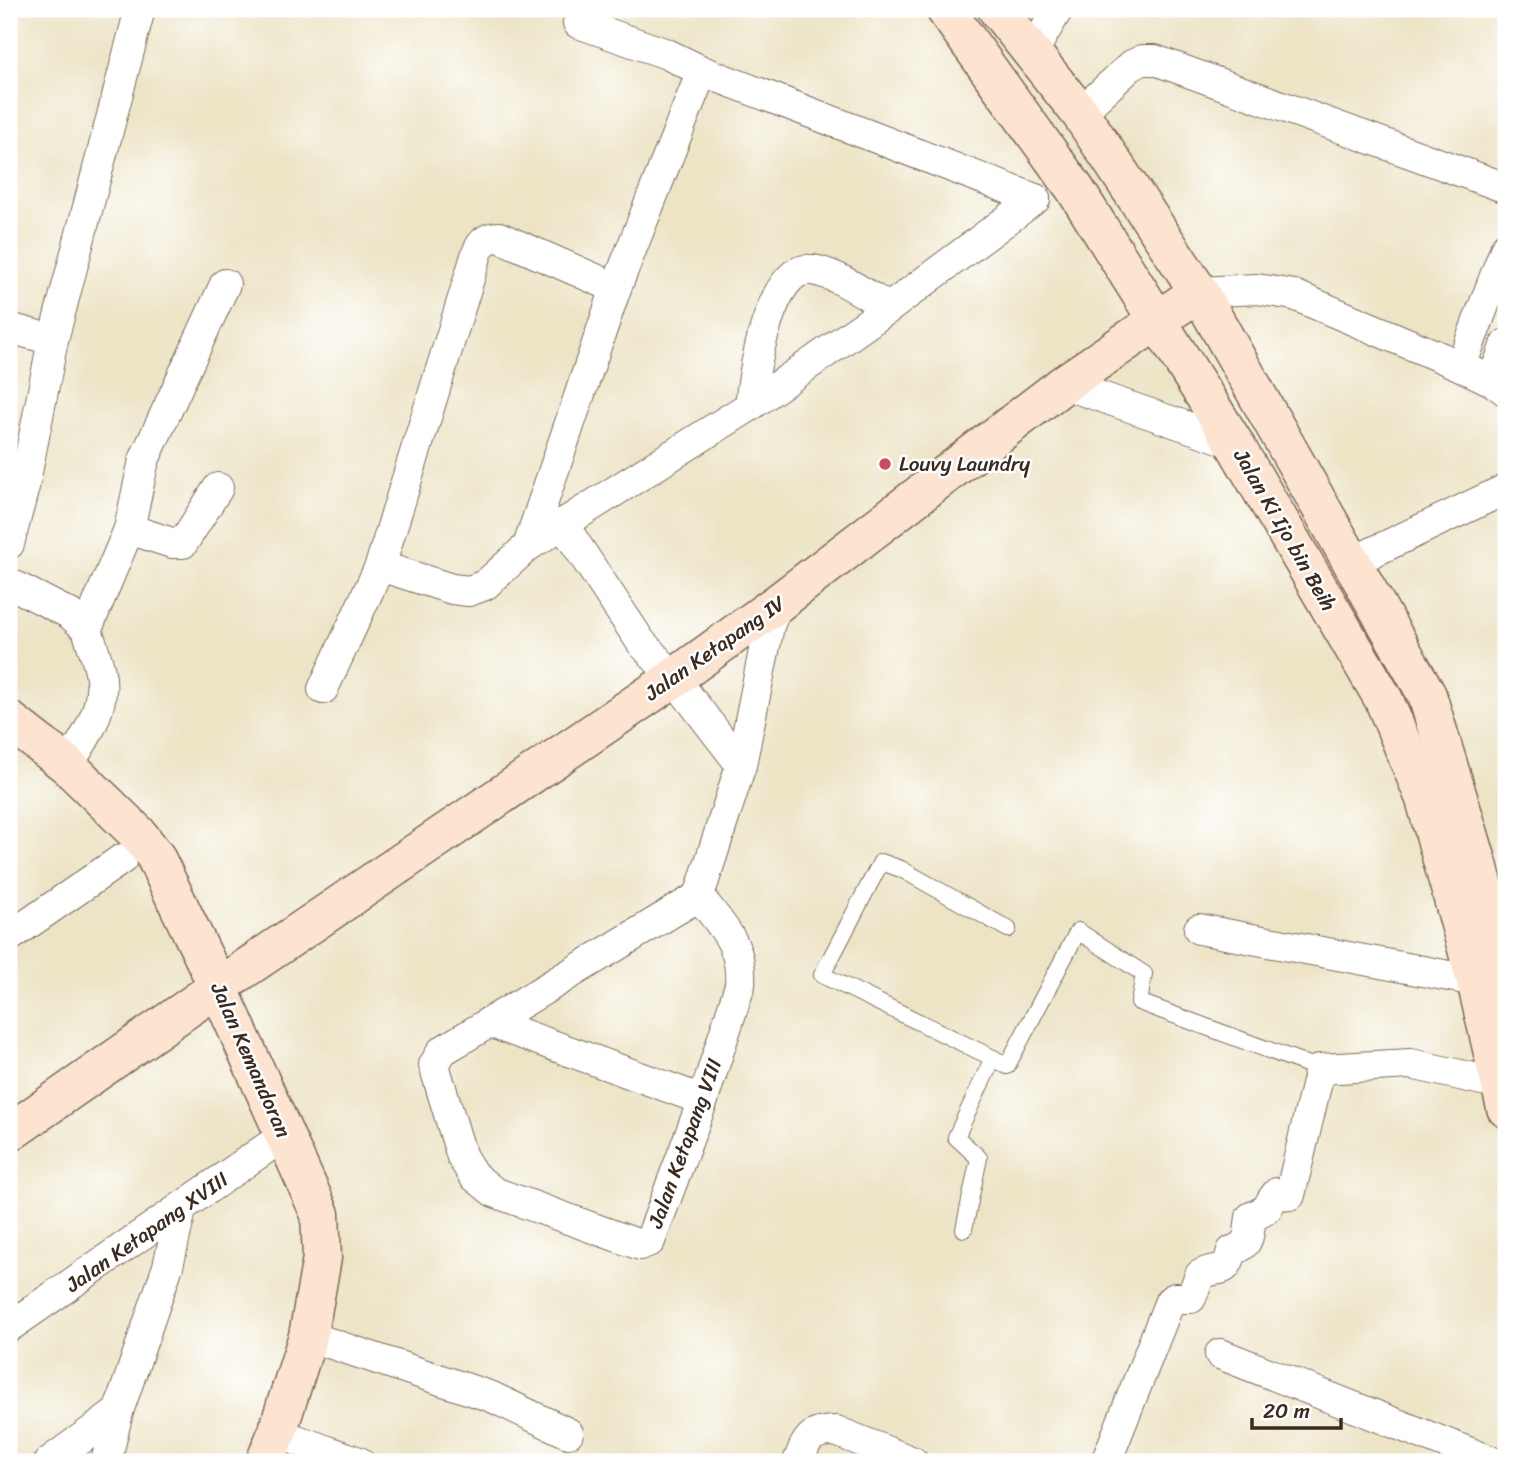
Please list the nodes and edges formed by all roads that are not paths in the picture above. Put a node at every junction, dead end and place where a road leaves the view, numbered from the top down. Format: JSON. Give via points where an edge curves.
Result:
{"nodes":[{"id":1,"x":140,"y":9,"type":"edge"},
{"id":2,"x":945,"y":9,"type":"edge"},
{"id":3,"x":997,"y":9,"type":"edge"},
{"id":4,"x":1058,"y":9,"type":"edge"},
{"id":5,"x":578,"y":23,"type":"dead end"},
{"id":6,"x":1032,"y":53,"type":"junction"},
{"id":7,"x":702,"y":71,"type":"junction"},
{"id":8,"x":1080,"y":113,"type":"junction"},
{"id":9,"x":1506,"y":188,"type":"edge"},
{"id":10,"x":1506,"y":247,"type":"edge"},
{"id":11,"x":225,"y":284,"type":"dead end"},
{"id":12,"x":616,"y":288,"type":"junction"},
{"id":13,"x":1199,"y":292,"type":"junction"},
{"id":14,"x":889,"y":308,"type":"junction"},
{"id":15,"x":1157,"y":319,"type":"junction"},
{"id":16,"x":9,"y":328,"type":"edge"},
{"id":17,"x":52,"y":340,"type":"junction"},
{"id":18,"x":1506,"y":344,"type":"edge"},
{"id":19,"x":1461,"y":366,"type":"junction"},
{"id":20,"x":1064,"y":384,"type":"junction"},
{"id":21,"x":1499,"y":386,"type":"edge"},
{"id":22,"x":750,"y":406,"type":"junction"},
{"id":23,"x":1234,"y":443,"type":"junction"},
{"id":24,"x":218,"y":488,"type":"dead end"},
{"id":25,"x":1506,"y":489,"type":"edge"},
{"id":26,"x":562,"y":523,"type":"junction"},
{"id":27,"x":129,"y":529,"type":"junction"},
{"id":28,"x":9,"y":544,"type":"edge"},
{"id":29,"x":527,"y":546,"type":"junction"},
{"id":30,"x":1352,"y":562,"type":"junction"},
{"id":31,"x":380,"y":566,"type":"junction"},
{"id":32,"x":9,"y":583,"type":"edge"},
{"id":33,"x":778,"y":603,"type":"junction"},
{"id":34,"x":87,"y":629,"type":"junction"},
{"id":35,"x":674,"y":678,"type":"junction"},
{"id":36,"x":323,"y":689,"type":"dead end"},
{"id":37,"x":9,"y":720,"type":"edge"},
{"id":38,"x":68,"y":765,"type":"junction"},
{"id":39,"x":741,"y":765,"type":"junction"},
{"id":40,"x":121,"y":859,"type":"dead end"},
{"id":41,"x":699,"y":896,"type":"junction"},
{"id":42,"x":1008,"y":929,"type":"dead end"},
{"id":43,"x":1199,"y":929,"type":"dead end"},
{"id":44,"x":9,"y":937,"type":"edge"},
{"id":45,"x":1496,"y":977,"type":"edge"},
{"id":46,"x":218,"y":987,"type":"junction"},
{"id":47,"x":488,"y":1022,"type":"junction"},
{"id":48,"x":993,"y":1058,"type":"junction"},
{"id":49,"x":1320,"y":1069,"type":"junction"},
{"id":50,"x":1503,"y":1096,"type":"edge"},
{"id":51,"x":703,"y":1100,"type":"junction"},
{"id":52,"x":9,"y":1133,"type":"edge"},
{"id":53,"x":285,"y":1135,"type":"junction"},
{"id":54,"x":181,"y":1210,"type":"junction"},
{"id":55,"x":964,"y":1228,"type":"dead end"},
{"id":56,"x":9,"y":1327,"type":"edge"},
{"id":57,"x":308,"y":1336,"type":"junction"},
{"id":58,"x":1220,"y":1354,"type":"dead end"},
{"id":59,"x":118,"y":1412,"type":"junction"},
{"id":60,"x":568,"y":1433,"type":"dead end"},
{"id":61,"x":271,"y":1448,"type":"edge"},
{"id":62,"x":48,"y":1462,"type":"edge"},
{"id":63,"x":106,"y":1462,"type":"edge"},
{"id":64,"x":359,"y":1462,"type":"edge"},
{"id":65,"x":798,"y":1462,"type":"edge"},
{"id":66,"x":913,"y":1462,"type":"edge"},
{"id":67,"x":1107,"y":1462,"type":"edge"},
{"id":68,"x":1493,"y":1462,"type":"edge"}],
"edges":[{"from":1,"to":17,"type":"street"},
{"from":2,"to":15,"type":"street","name":"Jalan Ki Ijo bin Beih","via":[[1075,189]]},
{"from":3,"to":6,"type":"street","name":"Jalan Ki Ijo bin Beih"},
{"from":4,"to":6,"type":"street"},
{"from":5,"to":7,"type":"street"},
{"from":6,"to":8,"type":"street","name":"Jalan Ki Ijo bin Beih"},
{"from":7,"to":12,"type":"street"},
{"from":7,"to":14,"type":"street","via":[[1035,199]]},
{"from":8,"to":9,"type":"street","via":[[1132,65],[1155,61]]},
{"from":8,"to":13,"type":"street","name":"Jalan Ki Ijo bin Beih"},
{"from":10,"to":19,"type":"street"},
{"from":11,"to":27,"type":"street","via":[[144,460]]},
{"from":12,"to":29,"type":"street"},
{"from":12,"to":31,"type":"street","via":[[499,237],[483,241]]},
{"from":13,"to":15,"type":"street","name":"Jalan Ketapang IV"},
{"from":13,"to":19,"type":"street","via":[[1257,289],[1294,295]]},
{"from":13,"to":30,"type":"street","name":"Jalan Ki Ijo bin Beih"},
{"from":14,"to":22,"type":"street"},
{"from":14,"to":22,"type":"street","via":[[823,273],[810,269],[793,273],[783,284],[757,351]]},
{"from":15,"to":20,"type":"street","name":"Jalan Ketapang IV"},
{"from":15,"to":23,"type":"street","name":"Jalan Ki Ijo bin Beih"},
{"from":16,"to":17,"type":"street"},
{"from":17,"to":28,"type":"street"},
{"from":18,"to":21,"type":"street"},
{"from":19,"to":21,"type":"street"},
{"from":20,"to":23,"type":"street"},
{"from":20,"to":33,"type":"street","name":"Jalan Ketapang IV"},
{"from":22,"to":26,"type":"street"},
{"from":23,"to":45,"type":"street","name":"Jalan Ki Ijo bin Beih","via":[[1384,700]]},
{"from":24,"to":27,"type":"street","via":[[183,543]]},
{"from":25,"to":30,"type":"street"},
{"from":26,"to":29,"type":"street"},
{"from":26,"to":35,"type":"street","via":[[641,642]]},
{"from":27,"to":34,"type":"street"},
{"from":29,"to":31,"type":"street","via":[[485,585],[469,591]]},
{"from":30,"to":45,"type":"street","name":"Jalan Ki Ijo bin Beih","via":[[1427,695],[1478,864]]},
{"from":31,"to":36,"type":"street"},
{"from":32,"to":34,"type":"street","via":[[70,614]]},
{"from":33,"to":35,"type":"street","name":"Jalan Ketapang IV"},
{"from":33,"to":39,"type":"street","via":[[769,626]]},
{"from":34,"to":38,"type":"street","via":[[101,673],[101,693],[83,742]]},
{"from":35,"to":39,"type":"street"},
{"from":35,"to":46,"type":"street","name":"Jalan Ketapang IV"},
{"from":37,"to":38,"type":"street","name":"Jalan Kemandoran"},
{"from":38,"to":46,"type":"street","name":"Jalan Kemandoran","via":[[155,856]]},
{"from":39,"to":41,"type":"street"},
{"from":40,"to":44,"type":"street"},
{"from":41,"to":47,"type":"street","name":"Jalan Ketapang VIII"},
{"from":41,"to":51,"type":"street","name":"Jalan Ketapang VIII","via":[[735,945],[741,967],[740,985]]},
{"from":42,"to":48,"type":"lane","via":[[881,862],[822,975]]},
{"from":43,"to":45,"type":"street"},
{"from":45,"to":50,"type":"street","name":"Jalan Ki Ijo bin Beih"},
{"from":46,"to":52,"type":"street","name":"Jalan Ketapang IV"},
{"from":46,"to":53,"type":"street","name":"Jalan Kemandoran"},
{"from":47,"to":51,"type":"street"},
{"from":47,"to":51,"type":"street","name":"Jalan Ketapang VIII","via":[[442,1051],[433,1065],[462,1157],[474,1177],[494,1192],[520,1202],[640,1245],[650,1241]]},
{"from":48,"to":49,"type":"lane","via":[[1007,1066],[1078,931],[1144,974],[1139,1002]]},
{"from":48,"to":55,"type":"lane","via":[[957,1137],[979,1158]]},
{"from":49,"to":50,"type":"street","via":[[1411,1064]]},
{"from":49,"to":67,"type":"street","via":[[1290,1195],[1277,1193],[1266,1211],[1251,1217],[1242,1249],[1232,1251],[1222,1269],[1200,1275],[1191,1298],[1170,1301]]},
{"from":53,"to":54,"type":"street","name":"Jalan Ketapang XVIII"},
{"from":53,"to":57,"type":"street","name":"Jalan Kemandoran","via":[[320,1214],[322,1258]]},
{"from":54,"to":56,"type":"street","name":"Jalan Ketapang XVIII"},
{"from":54,"to":59,"type":"street","via":[[168,1266]]},
{"from":57,"to":60,"type":"street","via":[[492,1397]]},
{"from":57,"to":61,"type":"street","name":"Jalan Kemandoran"},
{"from":58,"to":68,"type":"street"},
{"from":59,"to":62,"type":"street"},
{"from":59,"to":63,"type":"street"},
{"from":61,"to":64,"type":"street"},
{"from":65,"to":66,"type":"street","via":[[806,1441],[824,1431],[836,1431]]}]}
